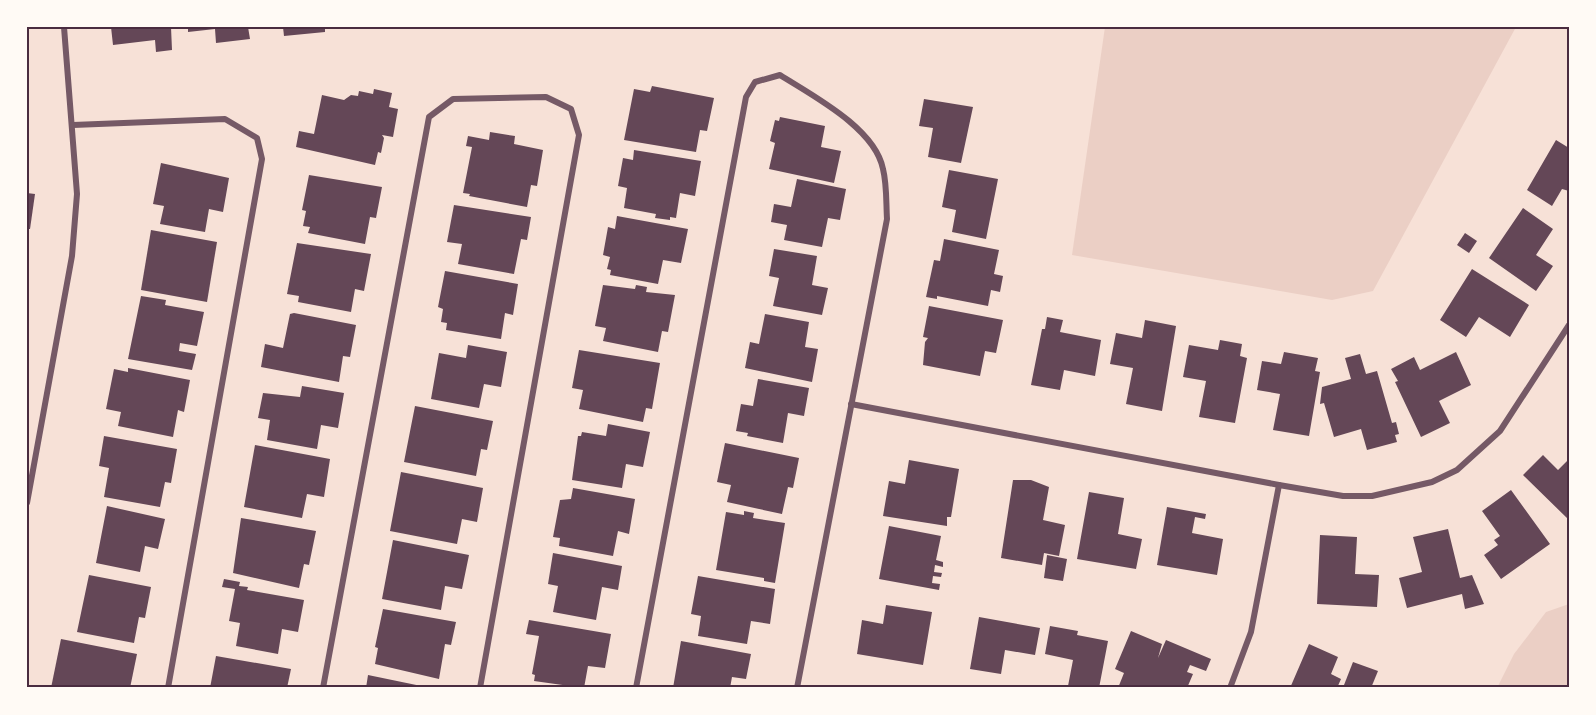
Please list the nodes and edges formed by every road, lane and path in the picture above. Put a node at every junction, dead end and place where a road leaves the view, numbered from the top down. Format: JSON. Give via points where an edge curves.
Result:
{"nodes":[{"id":1,"x":64,"y":27,"type":"edge"},
{"id":2,"x":73,"y":125,"type":"junction"},
{"id":3,"x":1569,"y":325,"type":"edge"},
{"id":4,"x":851,"y":404,"type":"junction"},
{"id":5,"x":1279,"y":485,"type":"junction"},
{"id":6,"x":27,"y":503,"type":"edge"},
{"id":7,"x":168,"y":688,"type":"edge"},
{"id":8,"x":323,"y":688,"type":"edge"},
{"id":9,"x":480,"y":688,"type":"edge"},
{"id":10,"x":636,"y":688,"type":"edge"},
{"id":11,"x":797,"y":688,"type":"edge"},
{"id":12,"x":1230,"y":688,"type":"edge"}],
"edges":[{"from":1,"to":2,"type":"street"},
{"from":2,"to":6,"type":"street","via":[[77,194],[72,256]]},
{"from":2,"to":7,"type":"street","via":[[225,119],[258,138],[262,159]]},
{"from":3,"to":5,"type":"street","via":[[1500,431],[1457,470],[1432,482],[1372,496],[1343,496]]},
{"from":4,"to":5,"type":"street"},
{"from":4,"to":10,"type":"street","via":[[887,219],[883,167],[862,131],[780,75],[754,82],[746,97]]},
{"from":4,"to":11,"type":"street"},
{"from":5,"to":12,"type":"street","via":[[1251,632]]},
{"from":8,"to":9,"type":"street","via":[[429,117],[453,99],[546,97],[571,110],[579,135]]}]}
